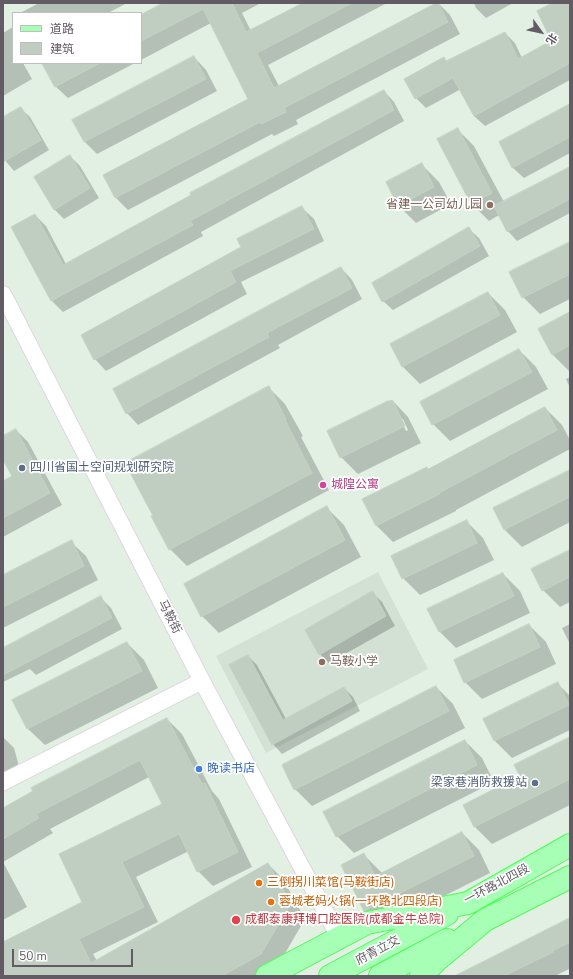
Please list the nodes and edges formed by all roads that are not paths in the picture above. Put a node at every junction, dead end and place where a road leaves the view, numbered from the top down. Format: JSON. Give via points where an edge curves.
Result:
{"nodes":[{"id":1,"x":3,"y":294,"type":"edge"},
{"id":2,"x":202,"y":681,"type":"junction"},
{"id":3,"x":3,"y":782,"type":"edge"},
{"id":4,"x":570,"y":845,"type":"edge"},
{"id":5,"x":570,"y":877,"type":"edge"},
{"id":6,"x":468,"y":903,"type":"junction"},
{"id":7,"x":485,"y":920,"type":"junction"},
{"id":8,"x":339,"y":937,"type":"junction"},
{"id":9,"x":267,"y":976,"type":"edge"},
{"id":10,"x":330,"y":976,"type":"edge"},
{"id":11,"x":380,"y":976,"type":"edge"},
{"id":12,"x":421,"y":976,"type":"edge"}],
"edges":[{"from":1,"to":2,"type":"street","name":"马鞍街"},
{"from":2,"to":3,"type":"street"},
{"from":2,"to":8,"type":"street","name":"马鞍街"},
{"from":4,"to":6,"type":"main road","name":"一环路北四段"},
{"from":5,"to":7,"type":"main road","name":"一环路北四段"},
{"from":6,"to":8,"type":"main road","name":"一环路北四段","via":[[367,923]]},
{"from":6,"to":10,"type":"main road","name":"府青立交"},
{"from":7,"to":11,"type":"main road","name":"府青立交"},
{"from":7,"to":12,"type":"main road","name":"一环路北四段"},
{"from":8,"to":9,"type":"main road","name":"一环路北四段"}]}
